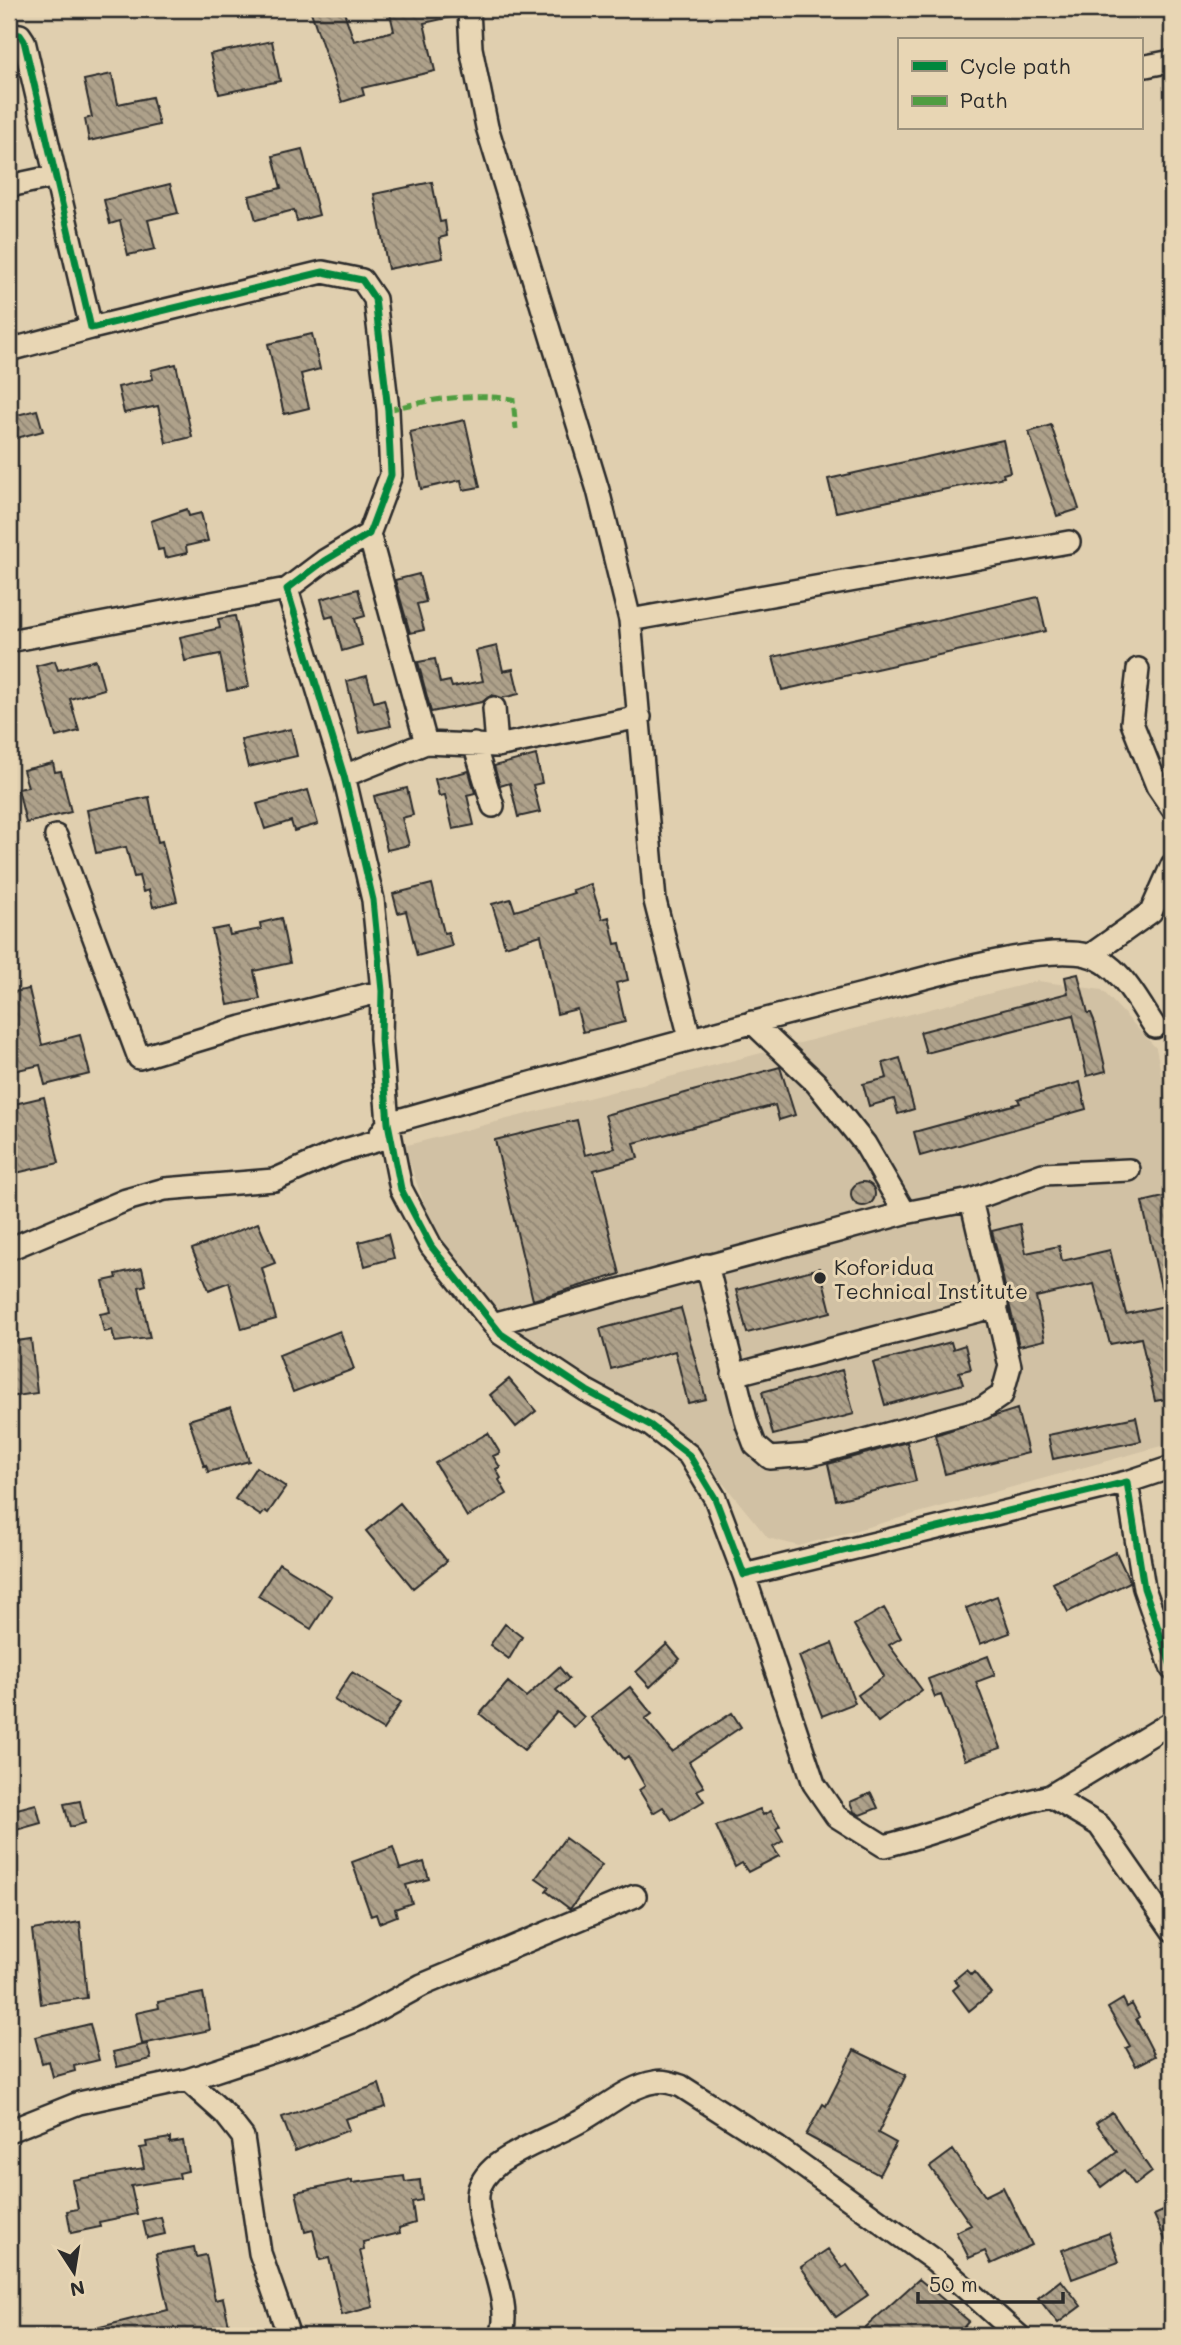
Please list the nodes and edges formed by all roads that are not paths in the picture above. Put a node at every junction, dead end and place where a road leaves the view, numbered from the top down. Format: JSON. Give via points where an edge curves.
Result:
{"nodes":[{"id":1,"x":469,"y":9,"type":"edge"},
{"id":2,"x":9,"y":33,"type":"edge"},
{"id":3,"x":1172,"y":61,"type":"edge"},
{"id":4,"x":1142,"y":67,"type":"edge"},
{"id":5,"x":56,"y":176,"type":"junction"},
{"id":6,"x":9,"y":186,"type":"edge"},
{"id":7,"x":91,"y":328,"type":"junction"},
{"id":8,"x":9,"y":350,"type":"edge"},
{"id":9,"x":369,"y":534,"type":"junction"},
{"id":10,"x":1069,"y":542,"type":"dead end"},
{"id":11,"x":287,"y":589,"type":"junction"},
{"id":12,"x":630,"y":620,"type":"junction"},
{"id":13,"x":9,"y":641,"type":"edge"},
{"id":14,"x":1138,"y":669,"type":"dead end"},
{"id":15,"x":494,"y":708,"type":"dead end"},
{"id":16,"x":640,"y":717,"type":"junction"},
{"id":17,"x":426,"y":744,"type":"junction"},
{"id":18,"x":474,"y":744,"type":"junction"},
{"id":19,"x":497,"y":746,"type":"junction"},
{"id":20,"x":344,"y":776,"type":"junction"},
{"id":21,"x":493,"y":806,"type":"dead end"},
{"id":22,"x":1172,"y":808,"type":"edge"},
{"id":23,"x":56,"y":836,"type":"dead end"},
{"id":24,"x":1172,"y":865,"type":"edge"},
{"id":25,"x":1172,"y":907,"type":"edge"},
{"id":26,"x":1151,"y":912,"type":"junction"},
{"id":27,"x":1090,"y":956,"type":"junction"},
{"id":28,"x":382,"y":991,"type":"junction"},
{"id":29,"x":752,"y":1022,"type":"junction"},
{"id":30,"x":1155,"y":1027,"type":"dead end"},
{"id":31,"x":690,"y":1038,"type":"junction"},
{"id":32,"x":388,"y":1123,"type":"junction"},
{"id":33,"x":1129,"y":1170,"type":"dead end"},
{"id":34,"x":971,"y":1199,"type":"junction"},
{"id":35,"x":905,"y":1213,"type":"junction"},
{"id":36,"x":9,"y":1250,"type":"edge"},
{"id":37,"x":707,"y":1265,"type":"junction"},
{"id":38,"x":997,"y":1306,"type":"junction"},
{"id":39,"x":493,"y":1324,"type":"junction"},
{"id":40,"x":733,"y":1375,"type":"junction"},
{"id":41,"x":1172,"y":1467,"type":"edge"},
{"id":42,"x":1127,"y":1482,"type":"junction"},
{"id":43,"x":744,"y":1575,"type":"junction"},
{"id":44,"x":1172,"y":1669,"type":"edge"},
{"id":45,"x":1172,"y":1722,"type":"edge"},
{"id":46,"x":1051,"y":1796,"type":"junction"},
{"id":47,"x":635,"y":1896,"type":"dead end"},
{"id":48,"x":1172,"y":1930,"type":"edge"},
{"id":49,"x":187,"y":2080,"type":"junction"},
{"id":50,"x":9,"y":2131,"type":"edge"},
{"id":51,"x":289,"y":2336,"type":"edge"},
{"id":52,"x":500,"y":2336,"type":"edge"},
{"id":53,"x":1019,"y":2336,"type":"edge"}],
"edges":[{"from":1,"to":12,"type":"street","via":[[471,48],[487,127],[597,490]]},
{"from":2,"to":5,"type":"street","via":[[24,41]]},
{"from":3,"to":4,"type":"street"},
{"from":5,"to":6,"type":"street"},
{"from":5,"to":7,"type":"street"},
{"from":7,"to":8,"type":"street"},
{"from":7,"to":9,"type":"street","via":[[323,272],[362,280],[375,299],[391,475]]},
{"from":9,"to":11,"type":"street"},
{"from":9,"to":17,"type":"street"},
{"from":10,"to":12,"type":"street"},
{"from":11,"to":13,"type":"street"},
{"from":11,"to":20,"type":"street"},
{"from":12,"to":16,"type":"street"},
{"from":14,"to":22,"type":"street","via":[[1132,723],[1157,786]]},
{"from":15,"to":19,"type":"street"},
{"from":16,"to":19,"type":"street"},
{"from":16,"to":31,"type":"street","via":[[655,901]]},
{"from":17,"to":18,"type":"street"},
{"from":17,"to":20,"type":"street"},
{"from":18,"to":19,"type":"street"},
{"from":18,"to":21,"type":"street"},
{"from":20,"to":28,"type":"street","via":[[373,900]]},
{"from":23,"to":28,"type":"street","via":[[139,1058]]},
{"from":24,"to":26,"type":"street"},
{"from":25,"to":26,"type":"street"},
{"from":26,"to":27,"type":"street"},
{"from":27,"to":29,"type":"street","via":[[1056,951],[935,975]]},
{"from":27,"to":30,"type":"street","via":[[1116,973]]},
{"from":28,"to":32,"type":"street"},
{"from":29,"to":31,"type":"street"},
{"from":29,"to":35,"type":"street","via":[[816,1083],[864,1144]]},
{"from":31,"to":32,"type":"street"},
{"from":32,"to":36,"type":"street","via":[[376,1141],[337,1152],[274,1180],[165,1189],[126,1200]]},
{"from":32,"to":39,"type":"street","via":[[401,1189],[430,1246]]},
{"from":33,"to":34,"type":"street","via":[[1043,1174]]},
{"from":34,"to":35,"type":"street"},
{"from":34,"to":38,"type":"street"},
{"from":35,"to":37,"type":"street"},
{"from":37,"to":39,"type":"street"},
{"from":37,"to":40,"type":"street"},
{"from":38,"to":40,"type":"street"},
{"from":38,"to":40,"type":"street","via":[[1010,1366],[1002,1395],[983,1408],[810,1455],[770,1458],[755,1445]]},
{"from":39,"to":43,"type":"street","via":[[501,1334],[587,1391],[650,1425],[689,1455],[715,1498]]},
{"from":41,"to":42,"type":"street"},
{"from":42,"to":43,"type":"street"},
{"from":42,"to":44,"type":"street","via":[[1144,1588]]},
{"from":43,"to":46,"type":"street","via":[[814,1784],[836,1816],[884,1846],[923,1837],[1018,1802]]},
{"from":45,"to":46,"type":"street"},
{"from":46,"to":48,"type":"street","via":[[1099,1825]]},
{"from":47,"to":49,"type":"street","via":[[422,1985],[360,2019]]},
{"from":49,"to":50,"type":"street","via":[[79,2103]]},
{"from":49,"to":51,"type":"street","via":[[243,2137],[260,2253]]},
{"from":52,"to":53,"type":"street","via":[[503,2309],[478,2204],[486,2175],[531,2144],[631,2091],[667,2081],[778,2148],[935,2261]]}]}
